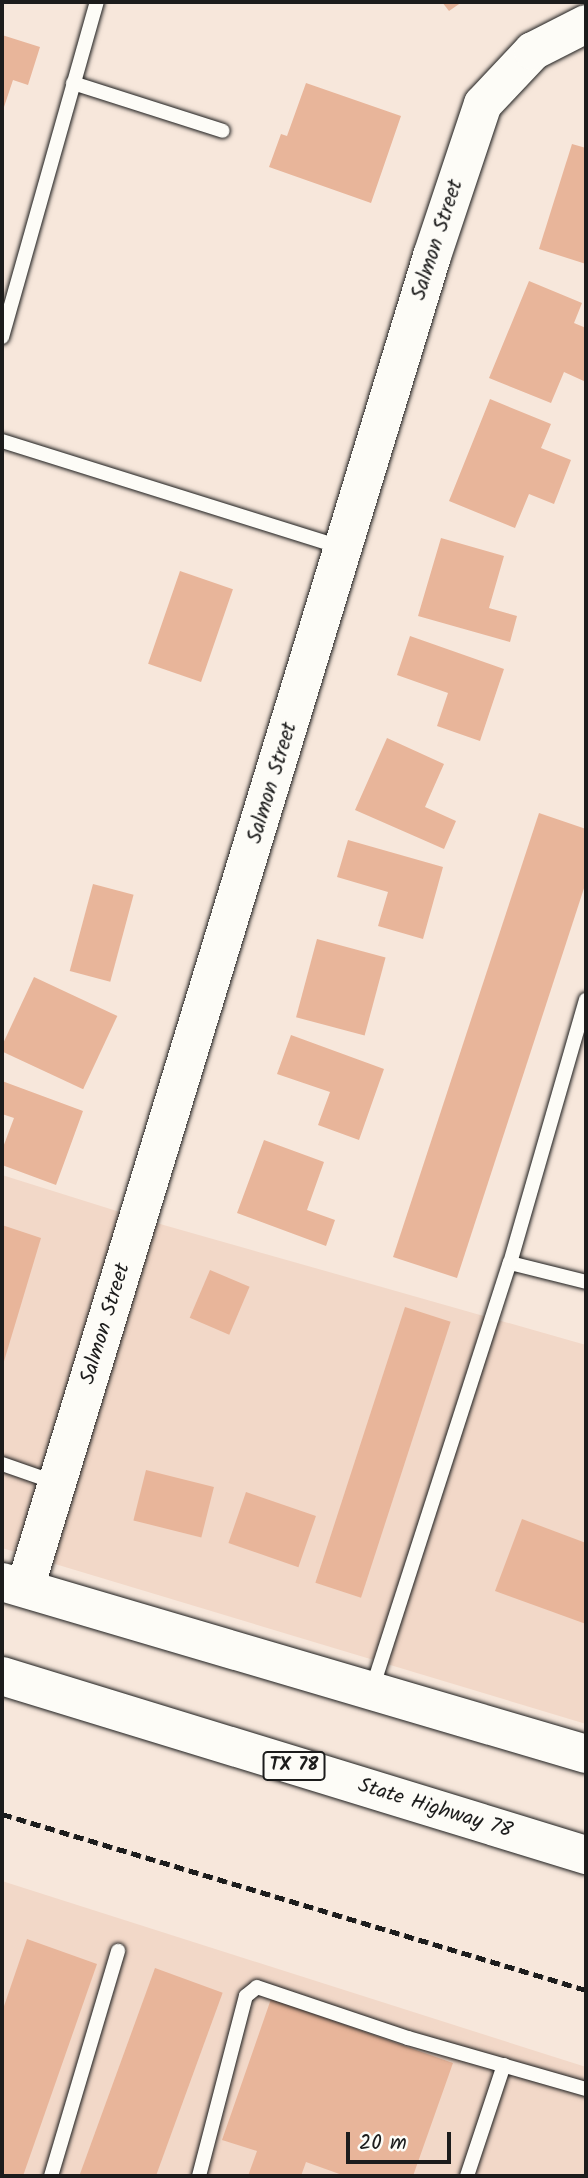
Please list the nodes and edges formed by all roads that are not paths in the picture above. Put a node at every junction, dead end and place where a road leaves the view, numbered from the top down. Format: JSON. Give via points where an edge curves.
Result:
{"nodes":[{"id":1,"x":97,"y":2,"type":"edge"},
{"id":2,"x":586,"y":24,"type":"edge"},
{"id":3,"x":73,"y":83,"type":"junction"},
{"id":4,"x":223,"y":131,"type":"dead end"},
{"id":5,"x":2,"y":337,"type":"edge"},
{"id":6,"x":2,"y":440,"type":"edge"},
{"id":7,"x":346,"y":548,"type":"junction"},
{"id":8,"x":586,"y":1000,"type":"edge"},
{"id":9,"x":510,"y":1263,"type":"junction"},
{"id":10,"x":586,"y":1282,"type":"edge"},
{"id":11,"x":2,"y":1464,"type":"edge"},
{"id":12,"x":57,"y":1483,"type":"junction"},
{"id":13,"x":13,"y":1585,"type":"edge"},
{"id":14,"x":2,"y":1676,"type":"edge"},
{"id":15,"x":372,"y":1690,"type":"junction"},
{"id":16,"x":586,"y":1754,"type":"edge"},
{"id":17,"x":586,"y":1855,"type":"edge"},
{"id":18,"x":118,"y":1951,"type":"dead end"},
{"id":19,"x":504,"y":2066,"type":"junction"},
{"id":20,"x":586,"y":2089,"type":"edge"},
{"id":21,"x":51,"y":2176,"type":"edge"},
{"id":22,"x":200,"y":2176,"type":"edge"},
{"id":23,"x":467,"y":2176,"type":"edge"}],
"edges":[{"from":1,"to":3,"type":"lane"},
{"from":2,"to":7,"type":"street","name":"Salmon Street","via":[[533,51],[483,104],[432,256]]},
{"from":3,"to":4,"type":"lane"},
{"from":3,"to":5,"type":"lane"},
{"from":6,"to":7,"type":"lane"},
{"from":7,"to":12,"type":"street","name":"Salmon Street"},
{"from":8,"to":9,"type":"lane"},
{"from":9,"to":10,"type":"lane"},
{"from":9,"to":15,"type":"lane"},
{"from":11,"to":12,"type":"lane"},
{"from":12,"to":13,"type":"street","name":"Salmon Street"},
{"from":13,"to":15,"type":"street"},
{"from":14,"to":17,"type":"street","name":"State Highway 78","number":"TX 78"},
{"from":15,"to":16,"type":"street"},
{"from":18,"to":21,"type":"lane"},
{"from":19,"to":20,"type":"lane"},
{"from":19,"to":22,"type":"lane","via":[[257,1987],[246,1996]]},
{"from":19,"to":23,"type":"lane"}]}
